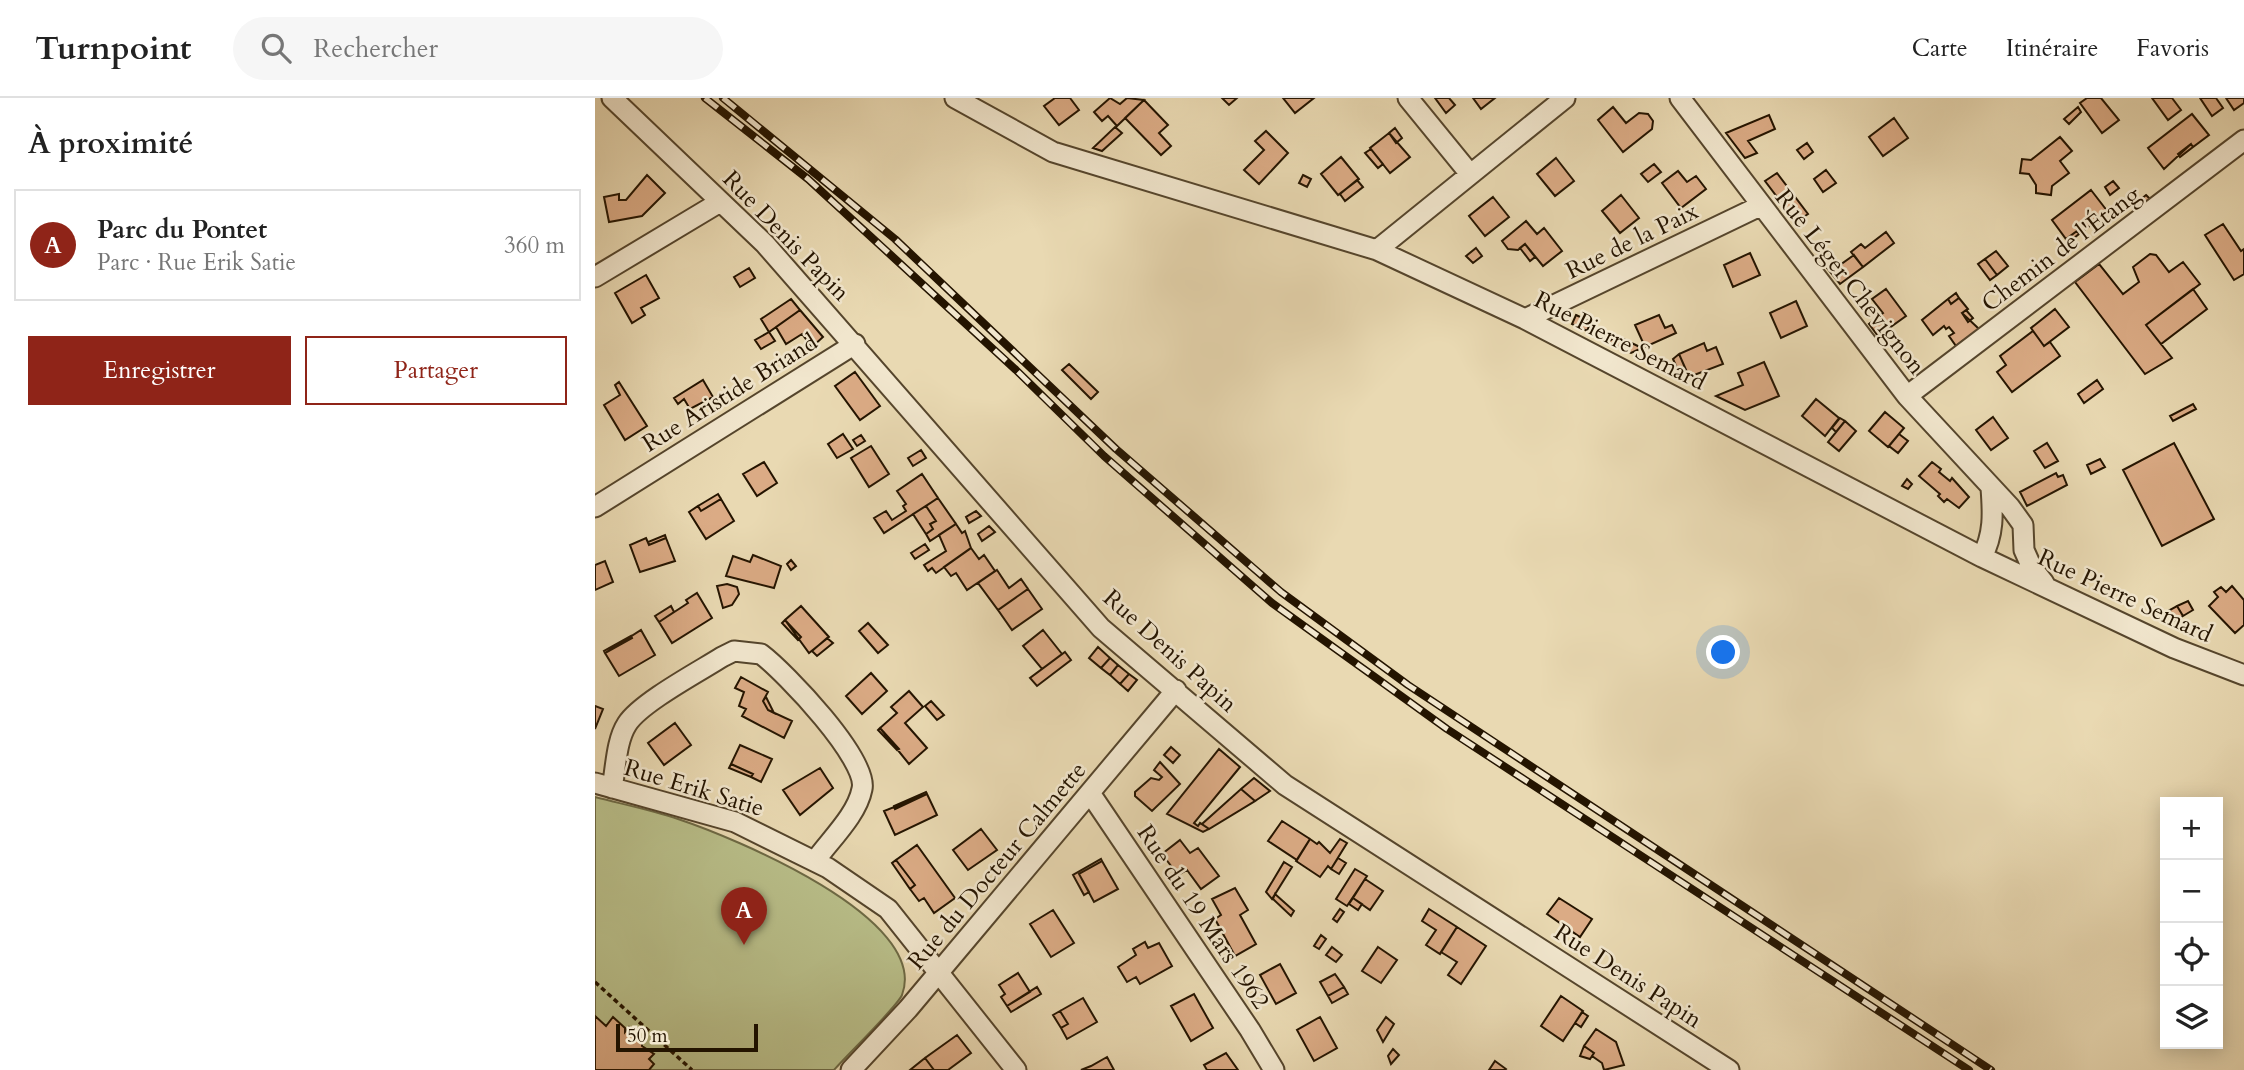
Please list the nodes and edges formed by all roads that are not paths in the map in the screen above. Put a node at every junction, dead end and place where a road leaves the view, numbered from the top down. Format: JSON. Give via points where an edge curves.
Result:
{"nodes":[{"id":1,"x":612,"y":98,"type":"edge"},
{"id":2,"x":955,"y":98,"type":"edge"},
{"id":3,"x":1408,"y":98,"type":"edge"},
{"id":4,"x":1566,"y":98,"type":"edge"},
{"id":5,"x":1679,"y":98,"type":"edge"},
{"id":6,"x":2244,"y":140,"type":"edge"},
{"id":7,"x":1469,"y":174,"type":"junction"},
{"id":8,"x":720,"y":202,"type":"junction"},
{"id":9,"x":1761,"y":206,"type":"junction"},
{"id":10,"x":1377,"y":250,"type":"junction"},
{"id":11,"x":595,"y":277,"type":"edge"},
{"id":12,"x":1525,"y":319,"type":"junction"},
{"id":13,"x":855,"y":344,"type":"junction"},
{"id":14,"x":1907,"y":396,"type":"junction"},
{"id":15,"x":1991,"y":488,"type":"junction"},
{"id":16,"x":595,"y":507,"type":"edge"},
{"id":17,"x":2024,"y":545,"type":"junction"},
{"id":18,"x":1982,"y":557,"type":"junction"},
{"id":19,"x":2047,"y":587,"type":"junction"},
{"id":20,"x":2244,"y":675,"type":"edge"},
{"id":21,"x":1176,"y":690,"type":"junction"},
{"id":22,"x":603,"y":786,"type":"edge"},
{"id":23,"x":1090,"y":793,"type":"junction"},
{"id":24,"x":815,"y":861,"type":"junction"},
{"id":25,"x":939,"y":973,"type":"junction"},
{"id":26,"x":851,"y":1070,"type":"edge"},
{"id":27,"x":1017,"y":1070,"type":"edge"},
{"id":28,"x":1274,"y":1070,"type":"edge"},
{"id":29,"x":1729,"y":1070,"type":"edge"}],
"edges":[{"from":1,"to":8,"type":"street","name":"Rue Denis Papin"},
{"from":2,"to":10,"type":"street","name":"Rue Pierre Semard","via":[[1053,152]]},
{"from":3,"to":7,"type":"street"},
{"from":4,"to":7,"type":"street"},
{"from":5,"to":9,"type":"street","name":"Rue Léger Chevignon"},
{"from":6,"to":14,"type":"street","name":"Chemin de l'Étang"},
{"from":7,"to":10,"type":"street"},
{"from":8,"to":11,"type":"street"},
{"from":8,"to":13,"type":"street","name":"Rue Denis Papin","via":[[765,244]]},
{"from":9,"to":12,"type":"street","name":"Rue de la Paix"},
{"from":9,"to":14,"type":"street","name":"Rue Léger Chevignon"},
{"from":10,"to":12,"type":"street","name":"Rue Pierre Semard"},
{"from":12,"to":18,"type":"street","name":"Rue Pierre Semard"},
{"from":13,"to":16,"type":"street","name":"Rue Aristide Briand"},
{"from":13,"to":21,"type":"street","name":"Rue Denis Papin","via":[[1101,628]]},
{"from":14,"to":15,"type":"street","name":"Rue Léger Chevignon"},
{"from":15,"to":17,"type":"street","name":"Rue Léger Chevignon","via":[[2023,526]]},
{"from":15,"to":18,"type":"street","via":[[1994,515],[1990,542]]},
{"from":17,"to":18,"type":"street","via":[[2002,556]]},
{"from":17,"to":19,"type":"street","name":"Rue Léger Chevignon","via":[[2032,568]]},
{"from":18,"to":19,"type":"street","name":"Rue Pierre Semard"},
{"from":19,"to":20,"type":"street","name":"Rue Pierre Semard","via":[[2174,648]]},
{"from":21,"to":23,"type":"street","name":"Rue du Docteur Calmette"},
{"from":21,"to":29,"type":"street","name":"Rue Denis Papin","via":[[1285,785]]},
{"from":22,"to":24,"type":"street","name":"Rue Erik Satie","via":[[735,822]]},
{"from":22,"to":24,"type":"street","via":[[627,723],[640,711],[734,651],[761,654],[848,749],[862,776],[863,788],[855,806]]},
{"from":23,"to":25,"type":"street","name":"Rue du Docteur Calmette"},
{"from":23,"to":28,"type":"street","name":"Rue du 19 Mars 1962"},
{"from":24,"to":25,"type":"street","name":"Rue Erik Satie","via":[[888,909]]},
{"from":25,"to":26,"type":"street","name":"Rue du Docteur Calmette"},
{"from":25,"to":27,"type":"street","name":"Rue Erik Satie"}]}
